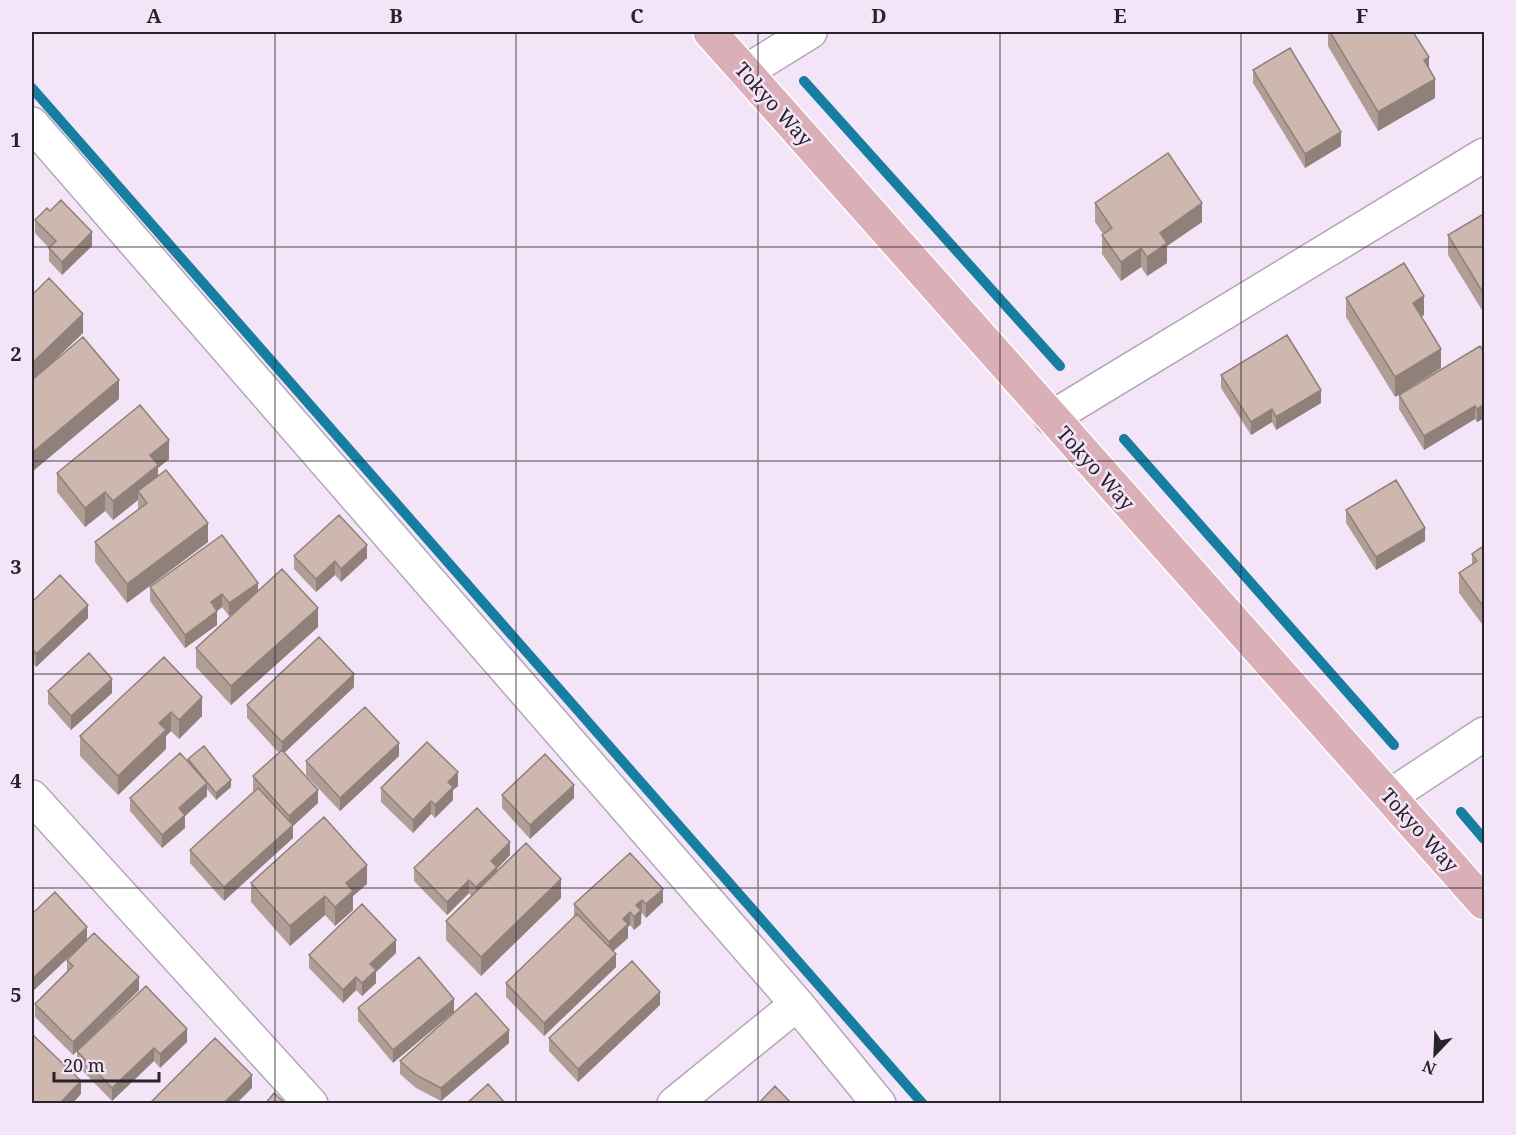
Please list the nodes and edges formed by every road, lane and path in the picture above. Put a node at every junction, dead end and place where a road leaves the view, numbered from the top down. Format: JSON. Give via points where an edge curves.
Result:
{"nodes":[{"id":1,"x":710,"y":32,"type":"edge"},
{"id":2,"x":808,"y":32,"type":"edge"},
{"id":3,"x":745,"y":72,"type":"junction"},
{"id":4,"x":38,"y":142,"type":"edge"},
{"id":5,"x":1485,"y":155,"type":"edge"},
{"id":6,"x":1051,"y":418,"type":"junction"},
{"id":7,"x":1485,"y":734,"type":"edge"},
{"id":8,"x":1390,"y":796,"type":"junction"},
{"id":9,"x":32,"y":797,"type":"edge"},
{"id":10,"x":1485,"y":903,"type":"edge"},
{"id":11,"x":797,"y":1004,"type":"junction"},
{"id":12,"x":311,"y":1104,"type":"edge"},
{"id":13,"x":674,"y":1104,"type":"edge"},
{"id":14,"x":879,"y":1104,"type":"edge"}],
"edges":[{"from":1,"to":3,"type":"main road","name":"Tokyo Way"},
{"from":2,"to":3,"type":"street"},
{"from":3,"to":6,"type":"main road","name":"Tokyo Way"},
{"from":4,"to":11,"type":"street"},
{"from":5,"to":6,"type":"street"},
{"from":6,"to":8,"type":"main road","name":"Tokyo Way"},
{"from":7,"to":8,"type":"street"},
{"from":8,"to":10,"type":"main road","name":"Tokyo Way"},
{"from":9,"to":12,"type":"street"},
{"from":11,"to":13,"type":"street"},
{"from":11,"to":14,"type":"street"}]}
